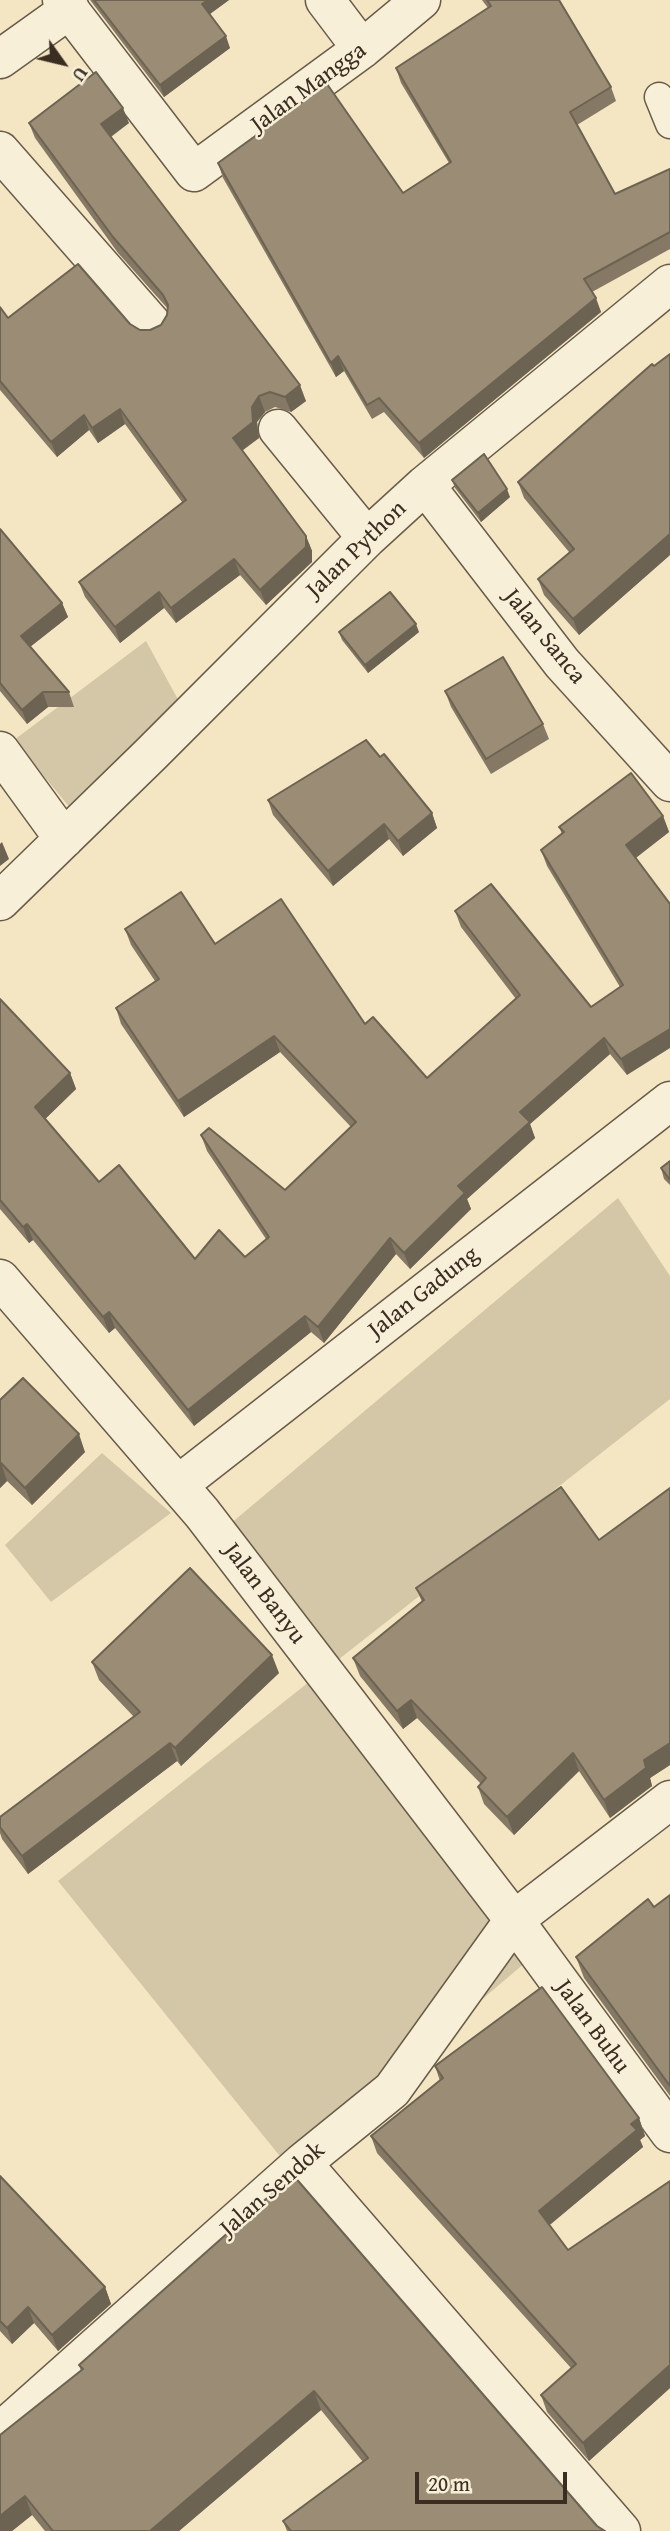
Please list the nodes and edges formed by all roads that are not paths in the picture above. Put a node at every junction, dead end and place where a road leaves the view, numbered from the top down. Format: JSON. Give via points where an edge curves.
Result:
{"nodes":[{"id":1,"x":325,"y":0,"type":"edge"},
{"id":2,"x":421,"y":0,"type":"edge"},
{"id":3,"x":66,"y":5,"type":"edge"},
{"id":4,"x":362,"y":49,"type":"junction"},
{"id":5,"x":0,"y":59,"type":"edge"},
{"id":6,"x":659,"y":97,"type":"dead end"},
{"id":7,"x":670,"y":124,"type":"edge"},
{"id":8,"x":0,"y":151,"type":"edge"},
{"id":9,"x":670,"y":284,"type":"edge"},
{"id":10,"x":152,"y":324,"type":"dead end"},
{"id":11,"x":278,"y":429,"type":"dead end"},
{"id":12,"x":425,"y":485,"type":"junction"},
{"id":13,"x":367,"y":538,"type":"junction"},
{"id":14,"x":0,"y":751,"type":"edge"},
{"id":15,"x":670,"y":782,"type":"edge"},
{"id":16,"x":64,"y":839,"type":"junction"},
{"id":17,"x":0,"y":901,"type":"edge"},
{"id":18,"x":670,"y":1101,"type":"edge"},
{"id":19,"x":0,"y":1279,"type":"edge"},
{"id":20,"x":178,"y":1485,"type":"junction"},
{"id":21,"x":670,"y":1800,"type":"edge"},
{"id":22,"x":514,"y":1920,"type":"junction"},
{"id":23,"x":670,"y":2133,"type":"edge"},
{"id":24,"x":302,"y":2163,"type":"junction"},
{"id":25,"x":0,"y":2432,"type":"edge"},
{"id":26,"x":621,"y":2531,"type":"edge"}],
"edges":[{"from":1,"to":4,"type":"street"},
{"from":2,"to":4,"type":"street","name":"Jalan Mangga"},
{"from":3,"to":4,"type":"street","name":"Jalan Mangga","via":[[194,172]]},
{"from":3,"to":5,"type":"street"},
{"from":6,"to":7,"type":"lane"},
{"from":8,"to":10,"type":"street"},
{"from":9,"to":12,"type":"street","name":"Jalan Python"},
{"from":11,"to":13,"type":"street"},
{"from":12,"to":13,"type":"street","name":"Jalan Python"},
{"from":12,"to":15,"type":"street","name":"Jalan Sanca","via":[[562,663]]},
{"from":13,"to":16,"type":"street","name":"Jalan Python"},
{"from":14,"to":16,"type":"street"},
{"from":16,"to":17,"type":"street","name":"Jalan Python"},
{"from":18,"to":20,"type":"street","name":"Jalan Gadung"},
{"from":19,"to":20,"type":"street","name":"Jalan Banyu"},
{"from":20,"to":22,"type":"street","name":"Jalan Banyu"},
{"from":21,"to":22,"type":"street","name":"Jalan Sendok"},
{"from":22,"to":23,"type":"street","name":"Jalan Buhu"},
{"from":22,"to":24,"type":"street","name":"Jalan Sendok","via":[[392,2090]]},
{"from":24,"to":25,"type":"street","name":"Jalan Sendok"},
{"from":24,"to":26,"type":"street"}]}
